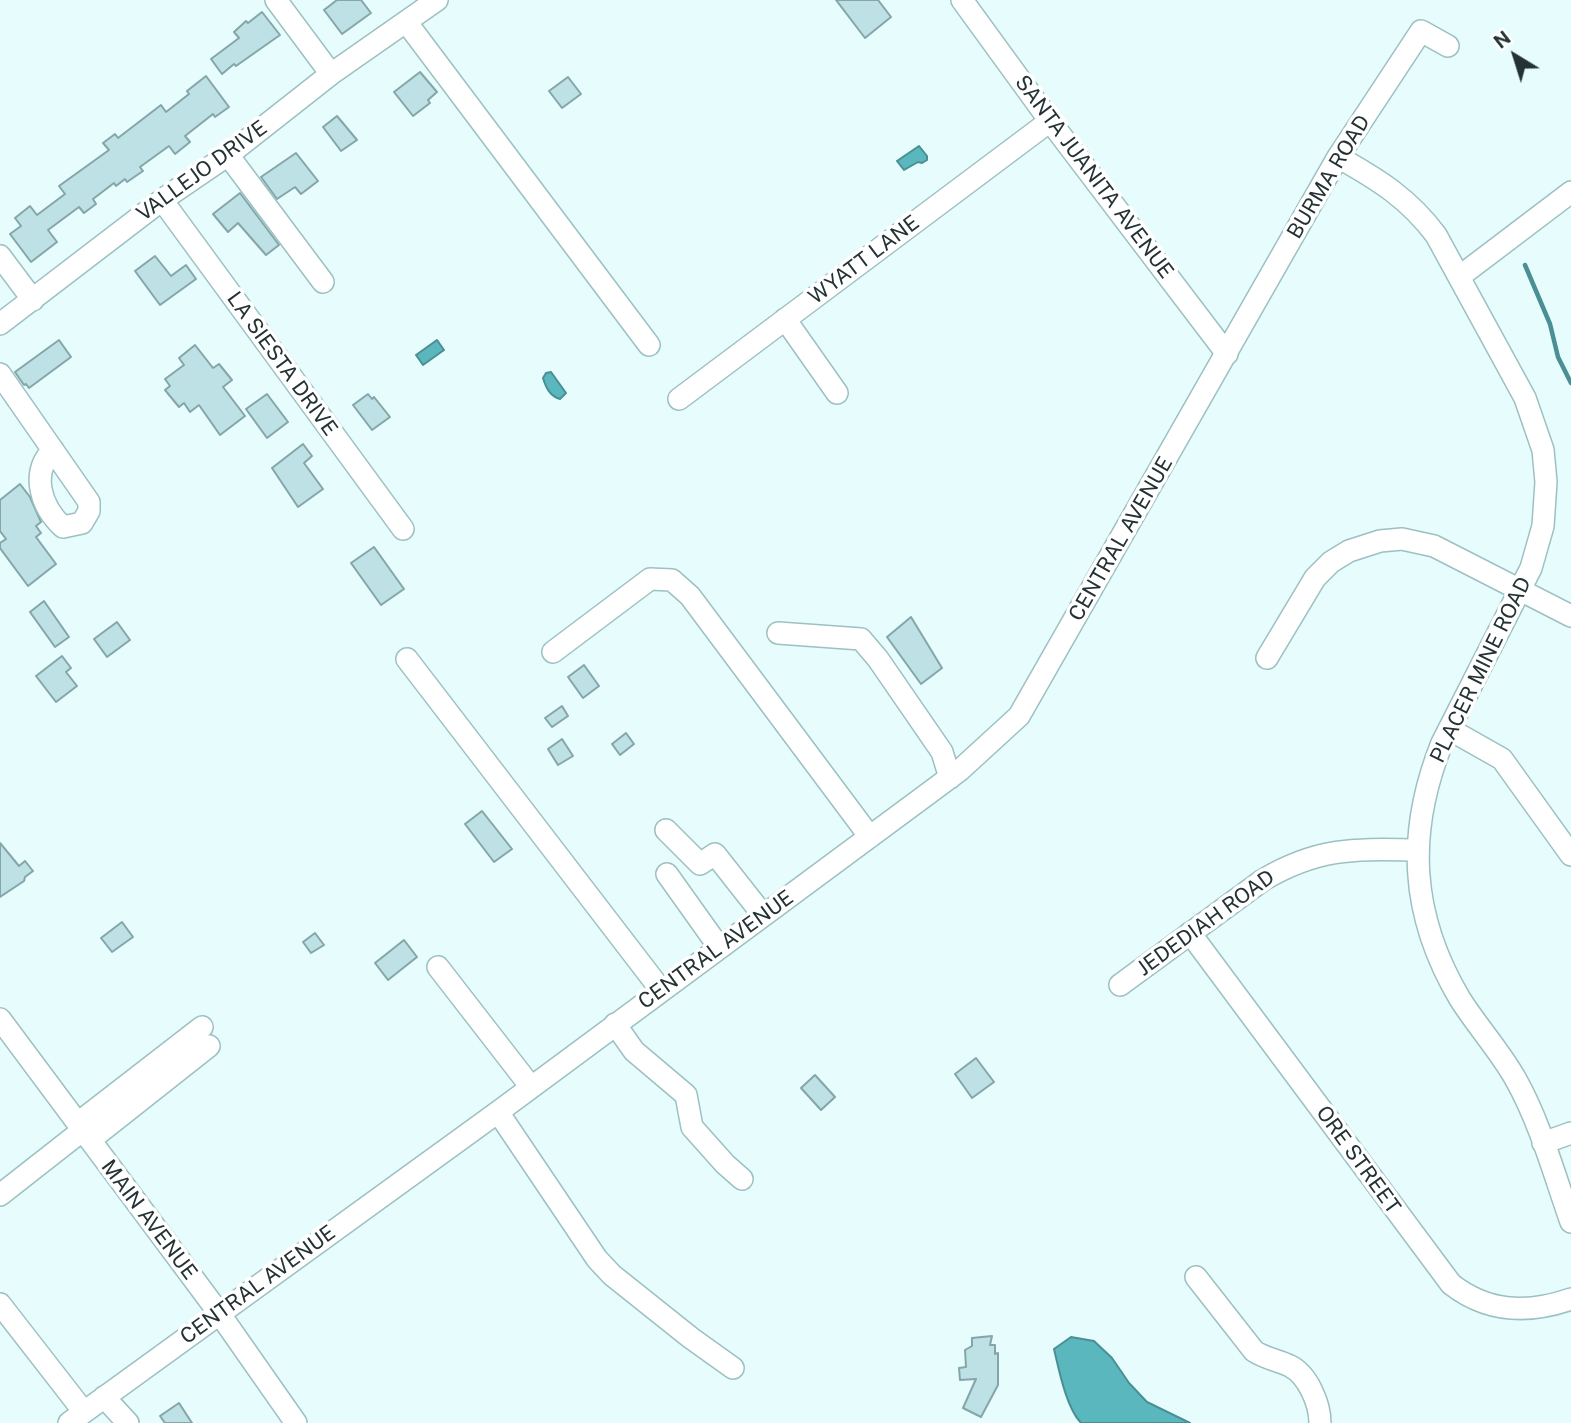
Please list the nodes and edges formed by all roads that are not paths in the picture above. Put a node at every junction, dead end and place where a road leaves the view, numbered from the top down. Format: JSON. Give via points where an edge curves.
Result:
{"nodes":[{"id":1,"x":276,"y":0,"type":"edge"},
{"id":2,"x":437,"y":0,"type":"edge"},
{"id":3,"x":962,"y":0,"type":"edge"},
{"id":4,"x":407,"y":23,"type":"junction"},
{"id":5,"x":1448,"y":47,"type":"dead end"},
{"id":6,"x":331,"y":74,"type":"junction"},
{"id":7,"x":1050,"y":121,"type":"junction"},
{"id":8,"x":228,"y":155,"type":"junction"},
{"id":9,"x":1338,"y":157,"type":"junction"},
{"id":10,"x":1571,"y":192,"type":"edge"},
{"id":11,"x":162,"y":200,"type":"junction"},
{"id":12,"x":0,"y":256,"type":"edge"},
{"id":13,"x":1459,"y":276,"type":"junction"},
{"id":14,"x":323,"y":282,"type":"dead end"},
{"id":15,"x":33,"y":300,"type":"junction"},
{"id":16,"x":785,"y":319,"type":"junction"},
{"id":17,"x":0,"y":324,"type":"edge"},
{"id":18,"x":649,"y":345,"type":"dead end"},
{"id":19,"x":1227,"y":354,"type":"junction"},
{"id":20,"x":0,"y":374,"type":"edge"},
{"id":21,"x":837,"y":393,"type":"dead end"},
{"id":22,"x":679,"y":399,"type":"dead end"},
{"id":23,"x":53,"y":450,"type":"dead end"},
{"id":24,"x":403,"y":529,"type":"dead end"},
{"id":25,"x":1520,"y":590,"type":"junction"},
{"id":26,"x":1571,"y":616,"type":"edge"},
{"id":27,"x":778,"y":633,"type":"dead end"},
{"id":28,"x":553,"y":652,"type":"dead end"},
{"id":29,"x":1267,"y":658,"type":"dead end"},
{"id":30,"x":407,"y":659,"type":"dead end"},
{"id":31,"x":1449,"y":729,"type":"junction"},
{"id":32,"x":950,"y":778,"type":"junction"},
{"id":33,"x":666,"y":830,"type":"dead end"},
{"id":34,"x":870,"y":837,"type":"junction"},
{"id":35,"x":1417,"y":850,"type":"junction"},
{"id":36,"x":1571,"y":855,"type":"edge"},
{"id":37,"x":667,"y":874,"type":"dead end"},
{"id":38,"x":763,"y":915,"type":"junction"},
{"id":39,"x":1190,"y":933,"type":"junction"},
{"id":40,"x":719,"y":947,"type":"junction"},
{"id":41,"x":438,"y":967,"type":"dead end"},
{"id":42,"x":1120,"y":985,"type":"dead end"},
{"id":43,"x":660,"y":990,"type":"junction"},
{"id":44,"x":0,"y":1019,"type":"edge"},
{"id":45,"x":615,"y":1024,"type":"junction"},
{"id":46,"x":205,"y":1037,"type":"dead end"},
{"id":47,"x":531,"y":1087,"type":"junction"},
{"id":48,"x":498,"y":1112,"type":"junction"},
{"id":49,"x":84,"y":1131,"type":"junction"},
{"id":50,"x":1571,"y":1133,"type":"edge"},
{"id":51,"x":1543,"y":1143,"type":"junction"},
{"id":52,"x":742,"y":1179,"type":"dead end"},
{"id":53,"x":0,"y":1195,"type":"edge"},
{"id":54,"x":1571,"y":1222,"type":"edge"},
{"id":55,"x":1196,"y":1277,"type":"dead end"},
{"id":56,"x":1571,"y":1298,"type":"edge"},
{"id":57,"x":0,"y":1304,"type":"edge"},
{"id":58,"x":219,"y":1313,"type":"junction"},
{"id":59,"x":733,"y":1368,"type":"dead end"},
{"id":60,"x":104,"y":1397,"type":"junction"},
{"id":61,"x":76,"y":1418,"type":"edge"},
{"id":62,"x":128,"y":1423,"type":"edge"},
{"id":63,"x":296,"y":1423,"type":"edge"},
{"id":64,"x":1320,"y":1423,"type":"edge"}],
"edges":[{"from":1,"to":6,"type":"street"},
{"from":2,"to":4,"type":"street","name":"VALLEJO DRIVE"},
{"from":3,"to":7,"type":"street","name":"SANTA JUANITA AVENUE"},
{"from":4,"to":6,"type":"street","name":"VALLEJO DRIVE"},
{"from":4,"to":18,"type":"street"},
{"from":5,"to":9,"type":"street","name":"BURMA ROAD","via":[[1421,31]]},
{"from":6,"to":8,"type":"street","name":"VALLEJO DRIVE"},
{"from":7,"to":16,"type":"street","name":"WYATT LANE"},
{"from":7,"to":19,"type":"street","name":"SANTA JUANITA AVENUE"},
{"from":8,"to":11,"type":"street","name":"VALLEJO DRIVE"},
{"from":8,"to":14,"type":"street"},
{"from":9,"to":13,"type":"street","name":"PLACER MINE ROAD","via":[[1385,184],[1413,207]]},
{"from":9,"to":19,"type":"street","name":"BURMA ROAD"},
{"from":10,"to":13,"type":"street"},
{"from":11,"to":15,"type":"street","name":"VALLEJO DRIVE"},
{"from":11,"to":24,"type":"street","name":"LA SIESTA DRIVE"},
{"from":12,"to":15,"type":"street"},
{"from":13,"to":25,"type":"street","name":"PLACER MINE ROAD","via":[[1525,398],[1543,450],[1543,526]]},
{"from":15,"to":17,"type":"street","name":"VALLEJO DRIVE"},
{"from":16,"to":21,"type":"street"},
{"from":16,"to":22,"type":"street","name":"WYATT LANE"},
{"from":19,"to":32,"type":"street","name":"CENTRAL AVENUE","via":[[1019,716]]},
{"from":20,"to":23,"type":"street"},
{"from":25,"to":26,"type":"street"},
{"from":25,"to":29,"type":"street","via":[[1424,543],[1402,539],[1370,543],[1331,562],[1315,578]]},
{"from":25,"to":31,"type":"street","name":"PLACER MINE ROAD"},
{"from":27,"to":32,"type":"street","via":[[861,639],[942,752]]},
{"from":28,"to":34,"type":"street","via":[[650,579],[672,580],[690,596]]},
{"from":30,"to":43,"type":"street"},
{"from":31,"to":35,"type":"street","name":"PLACER MINE ROAD","via":[[1424,795]]},
{"from":31,"to":36,"type":"street","via":[[1502,758]]},
{"from":32,"to":34,"type":"street","name":"CENTRAL AVENUE"},
{"from":33,"to":38,"type":"street","via":[[700,864],[715,854]]},
{"from":34,"to":38,"type":"street","name":"CENTRAL AVENUE"},
{"from":35,"to":39,"type":"street","name":"JEDEDIAH ROAD","via":[[1354,849],[1306,858],[1263,880]]},
{"from":35,"to":51,"type":"street","name":"PLACER MINE ROAD","via":[[1423,913],[1441,965],[1515,1078]]},
{"from":37,"to":40,"type":"street"},
{"from":38,"to":40,"type":"street","name":"CENTRAL AVENUE"},
{"from":39,"to":42,"type":"street","name":"JEDEDIAH ROAD"},
{"from":39,"to":56,"type":"street","name":"ORE STREET","via":[[1451,1284],[1479,1301],[1511,1310],[1544,1307]]},
{"from":40,"to":43,"type":"street","name":"CENTRAL AVENUE"},
{"from":41,"to":47,"type":"street"},
{"from":43,"to":45,"type":"street","name":"CENTRAL AVENUE"},
{"from":44,"to":49,"type":"street","name":"MAIN AVENUE"},
{"from":45,"to":47,"type":"street","name":"CENTRAL AVENUE"},
{"from":45,"to":52,"type":"street","via":[[634,1051],[686,1095],[692,1126]]},
{"from":46,"to":49,"type":"street"},
{"from":47,"to":48,"type":"street","name":"CENTRAL AVENUE"},
{"from":48,"to":58,"type":"street","name":"CENTRAL AVENUE"},
{"from":48,"to":59,"type":"street","via":[[597,1259]]},
{"from":49,"to":53,"type":"street"},
{"from":49,"to":58,"type":"street","name":"MAIN AVENUE"},
{"from":50,"to":51,"type":"street"},
{"from":51,"to":54,"type":"street","name":"PLACER MINE ROAD"},
{"from":55,"to":64,"type":"street","via":[[1254,1352],[1303,1376]]},
{"from":57,"to":61,"type":"street"},
{"from":58,"to":60,"type":"street","name":"CENTRAL AVENUE"},
{"from":58,"to":63,"type":"street","name":"MAIN AVENUE"},
{"from":60,"to":61,"type":"street","name":"CENTRAL AVENUE"},
{"from":60,"to":62,"type":"street"}]}
